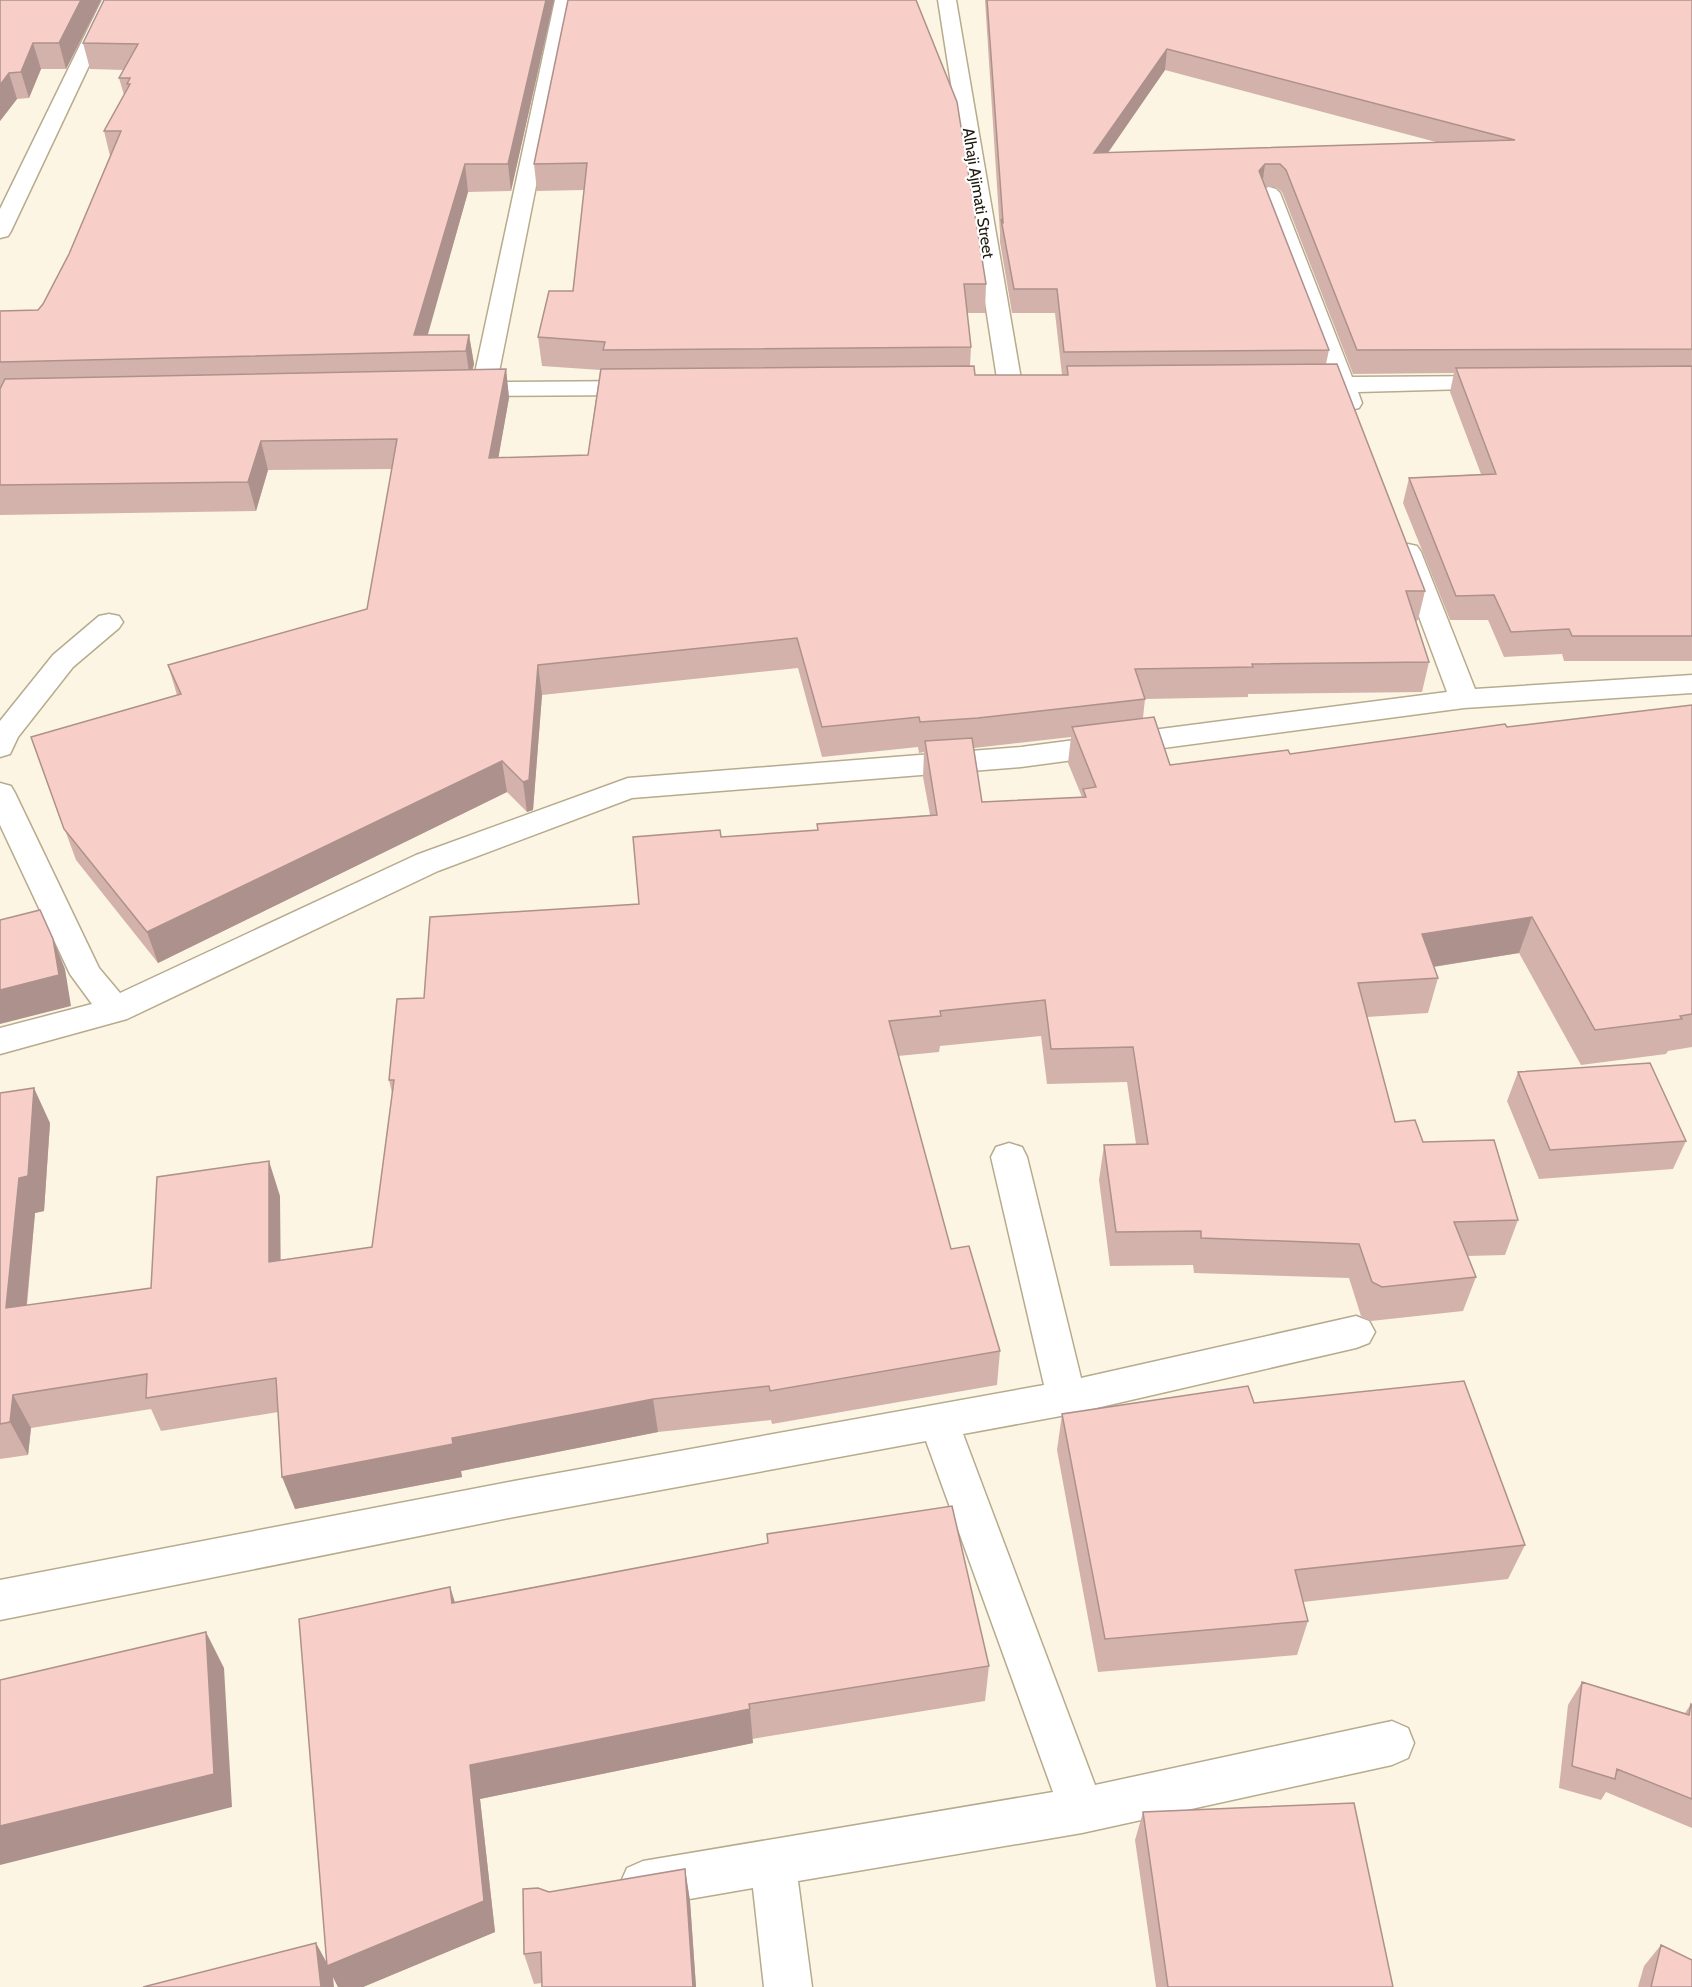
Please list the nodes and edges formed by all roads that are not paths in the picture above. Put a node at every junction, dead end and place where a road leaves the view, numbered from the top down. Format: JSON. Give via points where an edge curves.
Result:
{"nodes":[{"id":1,"x":111,"y":0,"type":"edge"},
{"id":2,"x":564,"y":0,"type":"edge"},
{"id":3,"x":947,"y":0,"type":"edge"},
{"id":4,"x":1269,"y":193,"type":"edge"},
{"id":5,"x":0,"y":231,"type":"edge"},
{"id":6,"x":1518,"y":383,"type":"edge"},
{"id":7,"x":986,"y":385,"type":"edge"},
{"id":8,"x":1284,"y":385,"type":"edge"},
{"id":9,"x":1343,"y":385,"type":"junction"},
{"id":10,"x":663,"y":387,"type":"edge"},
{"id":11,"x":483,"y":388,"type":"junction"},
{"id":12,"x":436,"y":390,"type":"edge"},
{"id":13,"x":1360,"y":429,"type":"edge"},
{"id":14,"x":1397,"y":526,"type":"edge"},
{"id":15,"x":109,"y":622,"type":"dead end"},
{"id":16,"x":1692,"y":684,"type":"edge"},
{"id":17,"x":1464,"y":699,"type":"junction"},
{"id":18,"x":0,"y":747,"type":"edge"},
{"id":19,"x":0,"y":793,"type":"edge"},
{"id":20,"x":115,"y":1010,"type":"junction"},
{"id":21,"x":0,"y":1041,"type":"edge"},
{"id":22,"x":1010,"y":1157,"type":"dead end"},
{"id":23,"x":1356,"y":1332,"type":"dead end"},
{"id":24,"x":1066,"y":1398,"type":"junction"},
{"id":25,"x":939,"y":1422,"type":"junction"},
{"id":26,"x":0,"y":1600,"type":"edge"},
{"id":27,"x":1392,"y":1743,"type":"dead end"},
{"id":28,"x":1082,"y":1810,"type":"junction"},
{"id":29,"x":773,"y":1861,"type":"junction"},
{"id":30,"x":603,"y":1891,"type":"edge"},
{"id":31,"x":788,"y":1987,"type":"edge"}],
"edges":[{"from":1,"to":5,"type":"street"},
{"from":2,"to":11,"type":"street"},
{"from":3,"to":7,"type":"street","name":"Alhaji Ajimati Street","via":[[1022,385]]},
{"from":4,"to":9,"type":"street"},
{"from":6,"to":9,"type":"street"},
{"from":8,"to":9,"type":"street"},
{"from":9,"to":13,"type":"street"},
{"from":10,"to":11,"type":"street"},
{"from":11,"to":12,"type":"street"},
{"from":14,"to":17,"type":"street"},
{"from":15,"to":18,"type":"street","via":[[63,661],[4,735]]},
{"from":16,"to":17,"type":"street"},
{"from":17,"to":20,"type":"street","via":[[1021,756],[628,788],[427,862]]},
{"from":19,"to":20,"type":"street","via":[[86,974]]},
{"from":20,"to":21,"type":"street"},
{"from":22,"to":24,"type":"street"},
{"from":23,"to":24,"type":"street"},
{"from":24,"to":25,"type":"street"},
{"from":25,"to":26,"type":"street","via":[[514,1499]]},
{"from":25,"to":28,"type":"street"},
{"from":27,"to":28,"type":"street"},
{"from":28,"to":29,"type":"street"},
{"from":29,"to":30,"type":"street"},
{"from":29,"to":31,"type":"street"}]}
